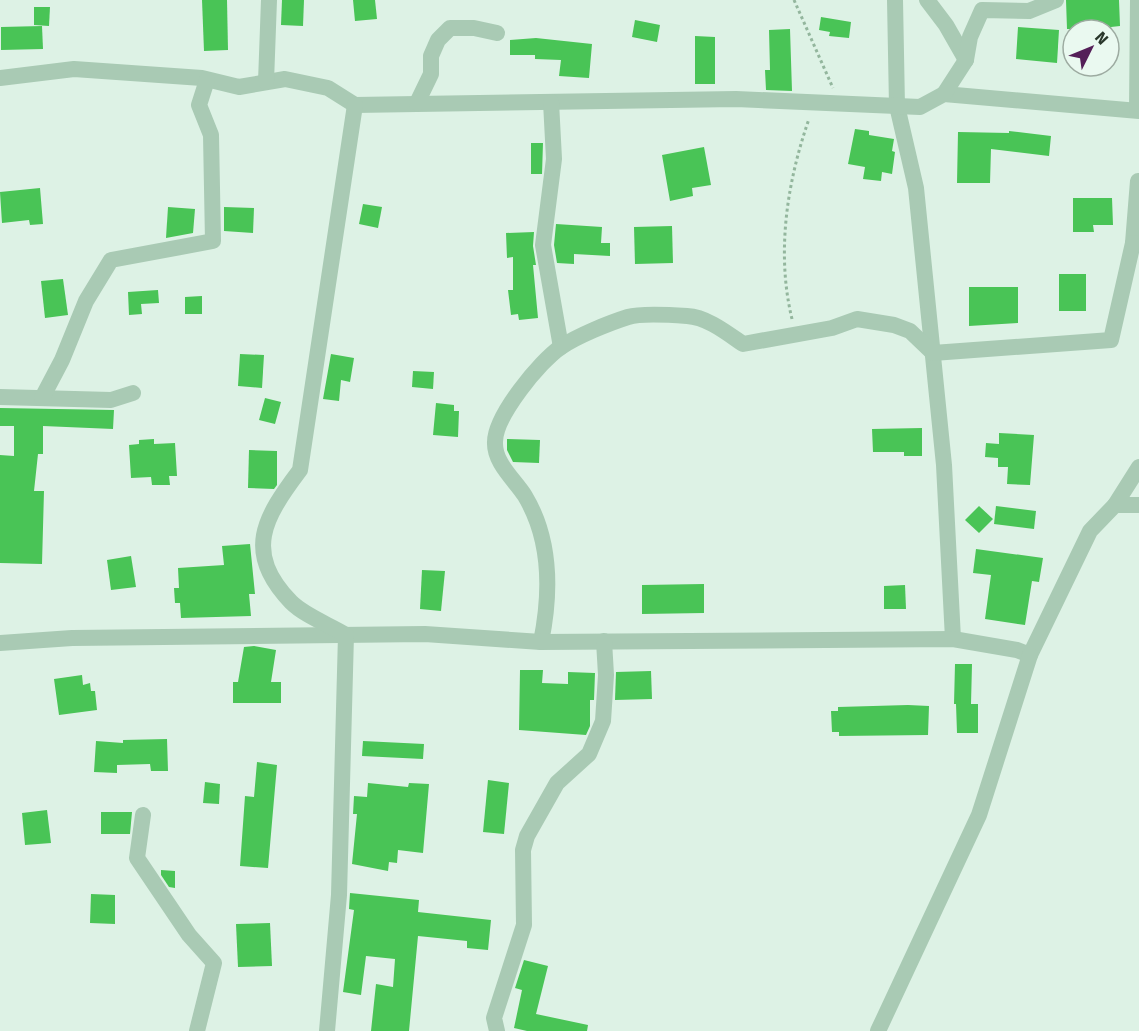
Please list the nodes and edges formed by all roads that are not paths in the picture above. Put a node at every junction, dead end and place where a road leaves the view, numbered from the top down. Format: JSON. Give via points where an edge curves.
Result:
{"nodes":[{"id":1,"x":268,"y":0,"type":"edge"},
{"id":2,"x":895,"y":0,"type":"edge"},
{"id":3,"x":927,"y":0,"type":"edge"},
{"id":4,"x":1056,"y":0,"type":"edge"},
{"id":5,"x":1138,"y":0,"type":"edge"},
{"id":6,"x":497,"y":33,"type":"dead end"},
{"id":7,"x":966,"y":60,"type":"junction"},
{"id":8,"x":0,"y":78,"type":"edge"},
{"id":9,"x":207,"y":80,"type":"junction"},
{"id":10,"x":266,"y":82,"type":"junction"},
{"id":11,"x":944,"y":94,"type":"junction"},
{"id":12,"x":551,"y":102,"type":"junction"},
{"id":13,"x":417,"y":103,"type":"junction"},
{"id":14,"x":355,"y":105,"type":"junction"},
{"id":15,"x":897,"y":106,"type":"junction"},
{"id":16,"x":1138,"y":111,"type":"edge"},
{"id":17,"x":1138,"y":182,"type":"edge"},
{"id":18,"x":1136,"y":243,"type":"edge"},
{"id":19,"x":561,"y":347,"type":"junction"},
{"id":20,"x":933,"y":353,"type":"junction"},
{"id":21,"x":133,"y":393,"type":"dead end"},
{"id":22,"x":0,"y":397,"type":"edge"},
{"id":23,"x":42,"y":398,"type":"junction"},
{"id":24,"x":1139,"y":467,"type":"edge"},
{"id":25,"x":1115,"y":506,"type":"junction"},
{"id":26,"x":1139,"y":506,"type":"edge"},
{"id":27,"x":346,"y":635,"type":"junction"},
{"id":28,"x":953,"y":639,"type":"junction"},
{"id":29,"x":604,"y":641,"type":"junction"},
{"id":30,"x":542,"y":642,"type":"junction"},
{"id":31,"x":0,"y":643,"type":"edge"},
{"id":32,"x":1030,"y":655,"type":"junction"},
{"id":33,"x":142,"y":815,"type":"dead end"},
{"id":34,"x":198,"y":1031,"type":"edge"},
{"id":35,"x":327,"y":1031,"type":"edge"},
{"id":36,"x":497,"y":1031,"type":"edge"},
{"id":37,"x":878,"y":1031,"type":"edge"}],
"edges":[{"from":1,"to":10,"type":"street"},
{"from":2,"to":15,"type":"street"},
{"from":3,"to":7,"type":"street"},
{"from":4,"to":7,"type":"street","via":[[1029,11],[982,10],[970,37]]},
{"from":5,"to":16,"type":"street"},
{"from":6,"to":13,"type":"street","via":[[450,28],[434,48],[431,74]]},
{"from":7,"to":11,"type":"street"},
{"from":8,"to":9,"type":"street","via":[[74,69]]},
{"from":9,"to":10,"type":"street","via":[[239,87]]},
{"from":9,"to":23,"type":"street","via":[[199,105],[211,135],[213,240],[111,260],[86,301]]},
{"from":10,"to":14,"type":"street","via":[[285,79],[328,88]]},
{"from":11,"to":15,"type":"street","via":[[920,107]]},
{"from":11,"to":16,"type":"street"},
{"from":12,"to":13,"type":"street"},
{"from":12,"to":15,"type":"street","via":[[736,99]]},
{"from":12,"to":19,"type":"street","via":[[554,159],[543,245]]},
{"from":13,"to":14,"type":"street"},
{"from":14,"to":27,"type":"street","via":[[300,470],[279,499],[263,533],[264,564],[292,603]]},
{"from":15,"to":20,"type":"street","via":[[916,189]]},
{"from":17,"to":18,"type":"street"},
{"from":18,"to":20,"type":"street","via":[[1111,340]]},
{"from":19,"to":20,"type":"street","via":[[629,316],[689,316],[718,327],[743,344],[857,320],[894,325],[910,332]]},
{"from":19,"to":30,"type":"street","via":[[524,384],[502,417],[495,442],[501,464],[526,497],[538,525],[549,571]]},
{"from":20,"to":28,"type":"street","via":[[944,465]]},
{"from":21,"to":23,"type":"street","via":[[111,400]]},
{"from":22,"to":23,"type":"street"},
{"from":24,"to":25,"type":"street"},
{"from":25,"to":26,"type":"street"},
{"from":25,"to":32,"type":"street","via":[[1089,531]]},
{"from":27,"to":30,"type":"street","via":[[425,634]]},
{"from":27,"to":31,"type":"street","via":[[72,638]]},
{"from":27,"to":35,"type":"street","via":[[339,895]]},
{"from":28,"to":29,"type":"street"},
{"from":28,"to":32,"type":"street"},
{"from":29,"to":30,"type":"street"},
{"from":29,"to":36,"type":"street","via":[[603,721],[589,754],[547,796],[523,850],[524,925],[494,1018]]},
{"from":32,"to":37,"type":"street","via":[[979,815]]},
{"from":33,"to":34,"type":"street","via":[[137,858],[189,935],[214,963]]}]}
